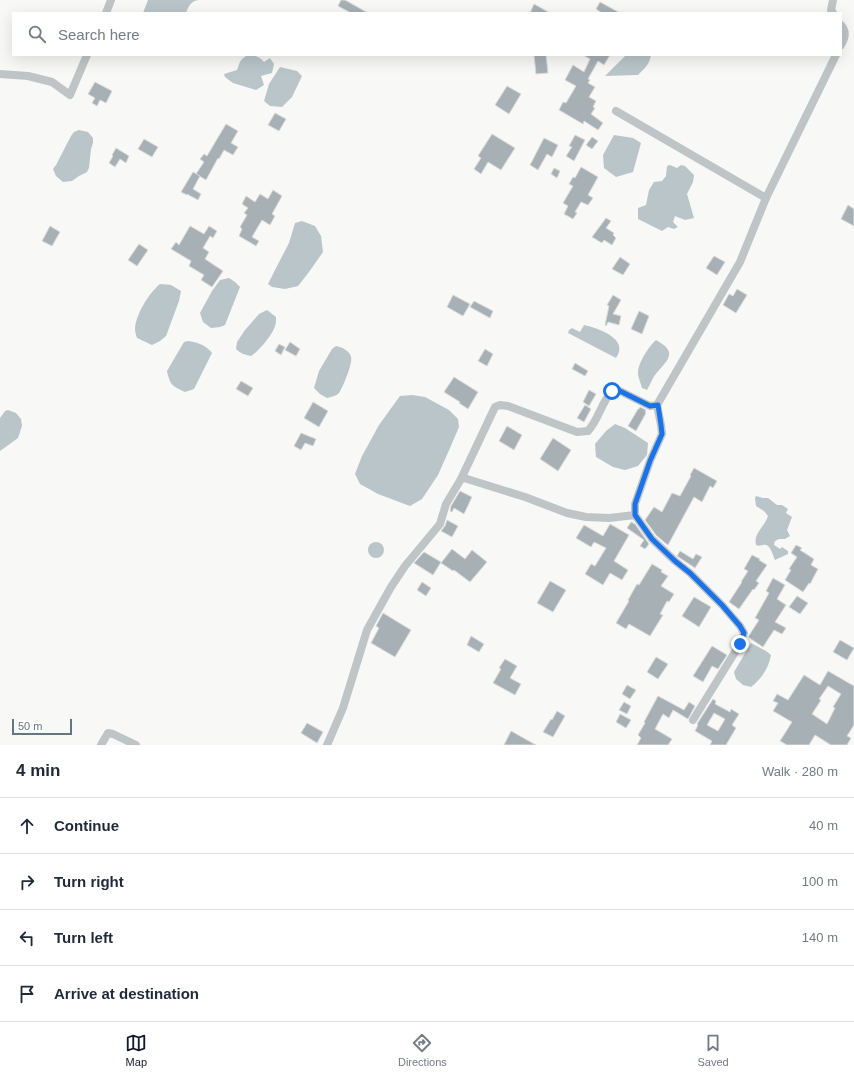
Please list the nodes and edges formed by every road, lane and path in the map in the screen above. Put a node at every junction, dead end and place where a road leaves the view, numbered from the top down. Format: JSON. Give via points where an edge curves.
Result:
{"nodes":[{"id":1,"x":112,"y":0,"type":"edge"},
{"id":2,"x":833,"y":0,"type":"edge"},
{"id":3,"x":106,"y":12,"type":"edge"},
{"id":4,"x":832,"y":12,"type":"edge"},
{"id":5,"x":842,"y":26,"type":"edge"},
{"id":6,"x":842,"y":42,"type":"edge"},
{"id":7,"x":88,"y":56,"type":"edge"},
{"id":8,"x":836,"y":56,"type":"edge"},
{"id":9,"x":0,"y":74,"type":"edge"},
{"id":10,"x":616,"y":111,"type":"dead end"},
{"id":11,"x":766,"y":198,"type":"junction"},
{"id":12,"x":658,"y":405,"type":"junction"},
{"id":13,"x":461,"y":479,"type":"junction"},
{"id":14,"x":635,"y":515,"type":"junction"},
{"id":15,"x":693,"y":720,"type":"dead end"},
{"id":16,"x":101,"y":745,"type":"edge"},
{"id":17,"x":136,"y":745,"type":"edge"},
{"id":18,"x":327,"y":745,"type":"edge"}],
"edges":[{"from":1,"to":3,"type":"street"},
{"from":2,"to":4,"type":"street"},
{"from":5,"to":6,"type":"street","via":[[845,33]]},
{"from":7,"to":9,"type":"street","via":[[70,95],[52,82],[28,76]]},
{"from":8,"to":11,"type":"street"},
{"from":10,"to":11,"type":"street"},
{"from":11,"to":12,"type":"street","via":[[740,262]]},
{"from":12,"to":13,"type":"street","via":[[650,406],[618,390],[612,391],[588,431],[577,432],[500,405],[495,407]]},
{"from":12,"to":14,"type":"street","via":[[662,434],[635,504]]},
{"from":13,"to":14,"type":"street","via":[[586,517]]},
{"from":13,"to":18,"type":"street","via":[[446,504],[440,524],[405,566],[367,630],[343,708]]},
{"from":14,"to":15,"type":"street","via":[[652,539],[722,605],[744,633],[740,644]]},
{"from":16,"to":17,"type":"street","via":[[108,733]]}]}
